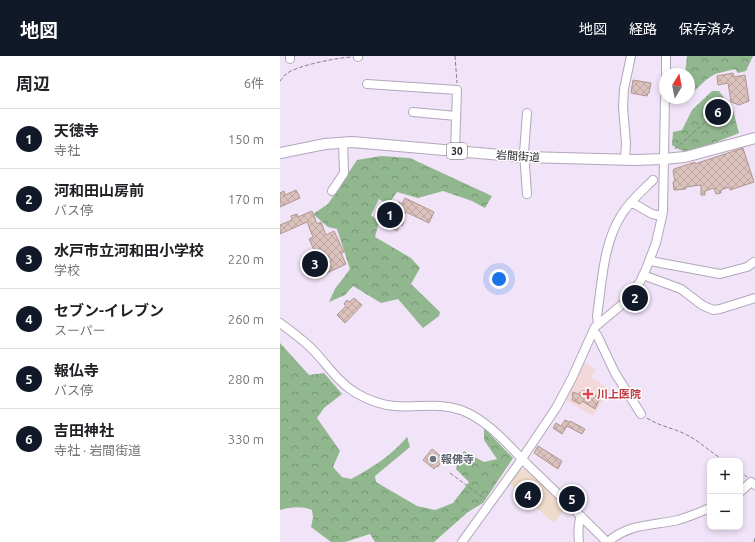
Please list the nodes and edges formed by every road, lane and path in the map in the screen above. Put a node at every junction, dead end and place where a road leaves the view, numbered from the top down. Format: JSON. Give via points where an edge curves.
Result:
{"nodes":[{"id":1,"x":358,"y":56,"type":"edge"},
{"id":2,"x":455,"y":56,"type":"edge"},
{"id":3,"x":630,"y":56,"type":"edge"},
{"id":4,"x":666,"y":56,"type":"edge"},
{"id":5,"x":666,"y":68,"type":"edge"},
{"id":6,"x":280,"y":81,"type":"edge"},
{"id":7,"x":367,"y":84,"type":"dead end"},
{"id":8,"x":457,"y":90,"type":"junction"},
{"id":9,"x":665,"y":104,"type":"edge"},
{"id":10,"x":413,"y":112,"type":"dead end"},
{"id":11,"x":527,"y":113,"type":"dead end"},
{"id":12,"x":713,"y":115,"type":"dead end"},
{"id":13,"x":456,"y":116,"type":"junction"},
{"id":14,"x":755,"y":138,"type":"edge"},
{"id":15,"x":343,"y":142,"type":"junction"},
{"id":16,"x":455,"y":150,"type":"junction"},
{"id":17,"x":674,"y":150,"type":"dead end"},
{"id":18,"x":280,"y":153,"type":"edge"},
{"id":19,"x":525,"y":157,"type":"junction"},
{"id":20,"x":625,"y":160,"type":"junction"},
{"id":21,"x":664,"y":160,"type":"junction"},
{"id":22,"x":653,"y":180,"type":"dead end"},
{"id":23,"x":332,"y":191,"type":"dead end"},
{"id":24,"x":527,"y":194,"type":"dead end"},
{"id":25,"x":631,"y":202,"type":"junction"},
{"id":26,"x":662,"y":216,"type":"junction"},
{"id":27,"x":650,"y":261,"type":"junction"},
{"id":28,"x":754,"y":262,"type":"edge"},
{"id":29,"x":644,"y":275,"type":"junction"},
{"id":30,"x":755,"y":298,"type":"edge"},
{"id":31,"x":280,"y":323,"type":"edge"},
{"id":32,"x":598,"y":323,"type":"junction"},
{"id":33,"x":593,"y":331,"type":"junction"},
{"id":34,"x":641,"y":414,"type":"joint"},
{"id":35,"x":721,"y":458,"type":"edge"},
{"id":36,"x":522,"y":459,"type":"junction"},
{"id":37,"x":450,"y":473,"type":"dead end"},
{"id":38,"x":743,"y":474,"type":"edge"},
{"id":39,"x":753,"y":484,"type":"edge"},
{"id":40,"x":743,"y":490,"type":"edge"},
{"id":41,"x":491,"y":503,"type":"junction"},
{"id":42,"x":707,"y":509,"type":"edge"},
{"id":43,"x":581,"y":516,"type":"junction"},
{"id":44,"x":755,"y":538,"type":"edge"},
{"id":45,"x":462,"y":542,"type":"edge"},
{"id":46,"x":579,"y":542,"type":"edge"},
{"id":47,"x":608,"y":542,"type":"edge"},
{"id":48,"x":754,"y":542,"type":"edge"}],
"edges":[{"from":1,"to":6,"type":"path","via":[[334,58],[311,64],[287,74]]},
{"from":2,"to":8,"type":"path"},
{"from":3,"to":20,"type":"street","via":[[623,107]]},
{"from":4,"to":5,"type":"street"},
{"from":7,"to":8,"type":"street"},
{"from":8,"to":13,"type":"street"},
{"from":9,"to":21,"type":"street"},
{"from":10,"to":13,"type":"street"},
{"from":11,"to":19,"type":"street"},
{"from":12,"to":17,"type":"path"},
{"from":13,"to":16,"type":"street"},
{"from":14,"to":21,"type":"main road","name":"岩間街道","number":"30"},
{"from":15,"to":16,"type":"main road","name":"岩間街道","number":"30"},
{"from":15,"to":18,"type":"main road","name":"岩間街道","number":"30"},
{"from":15,"to":23,"type":"street","via":[[344,173]]},
{"from":16,"to":19,"type":"main road","name":"岩間街道","number":"30"},
{"from":19,"to":20,"type":"main road","name":"岩間街道","number":"30"},
{"from":19,"to":24,"type":"street"},
{"from":20,"to":21,"type":"main road","name":"岩間街道","number":"30"},
{"from":21,"to":26,"type":"street"},
{"from":22,"to":25,"type":"street"},
{"from":25,"to":26,"type":"street","via":[[652,214]]},
{"from":25,"to":32,"type":"street","via":[[618,220],[609,242]]},
{"from":26,"to":27,"type":"street"},
{"from":27,"to":28,"type":"street","via":[[720,274],[747,267]]},
{"from":27,"to":29,"type":"street"},
{"from":29,"to":30,"type":"street","via":[[681,289],[713,310]]},
{"from":29,"to":32,"type":"street","via":[[632,295]]},
{"from":31,"to":36,"type":"street","via":[[302,339],[340,381],[354,392],[384,405],[441,405],[466,412],[488,427]]},
{"from":32,"to":33,"type":"street"},
{"from":33,"to":34,"type":"street"},
{"from":33,"to":36,"type":"street","via":[[556,408]]},
{"from":34,"to":35,"type":"path","via":[[664,427],[686,434]]},
{"from":36,"to":41,"type":"street"},
{"from":36,"to":43,"type":"street"},
{"from":37,"to":41,"type":"path"},
{"from":38,"to":39,"type":"path"},
{"from":39,"to":40,"type":"street"},
{"from":41,"to":45,"type":"street"},
{"from":42,"to":47,"type":"street","via":[[679,520],[633,527],[616,534]]},
{"from":43,"to":46,"type":"street"},
{"from":43,"to":47,"type":"street"},
{"from":44,"to":48,"type":"path"}]}
